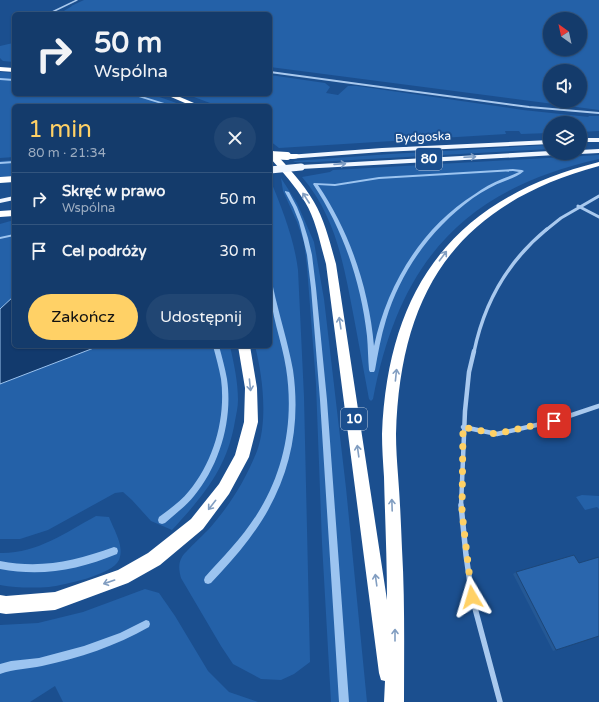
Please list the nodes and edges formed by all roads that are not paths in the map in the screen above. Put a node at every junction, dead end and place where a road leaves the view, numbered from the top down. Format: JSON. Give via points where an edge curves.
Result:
{"nodes":[{"id":1,"x":77,"y":0,"type":"edge"},
{"id":2,"x":52,"y":12,"type":"edge"},
{"id":3,"x":0,"y":69,"type":"edge"},
{"id":4,"x":12,"y":70,"type":"edge"},
{"id":5,"x":272,"y":72,"type":"edge"},
{"id":6,"x":172,"y":96,"type":"edge"},
{"id":7,"x":193,"y":104,"type":"edge"},
{"id":8,"x":599,"y":113,"type":"edge"},
{"id":9,"x":587,"y":140,"type":"edge"},
{"id":10,"x":599,"y":140,"type":"edge"},
{"id":11,"x":543,"y":142,"type":"edge"},
{"id":12,"x":599,"y":151,"type":"edge"},
{"id":13,"x":587,"y":152,"type":"edge"},
{"id":14,"x":543,"y":154,"type":"edge"},
{"id":15,"x":272,"y":155,"type":"edge"},
{"id":16,"x":298,"y":156,"type":"joint"},
{"id":17,"x":272,"y":157,"type":"edge"},
{"id":18,"x":599,"y":164,"type":"edge"},
{"id":19,"x":272,"y":170,"type":"edge"},
{"id":20,"x":12,"y":179,"type":"edge"},
{"id":21,"x":0,"y":180,"type":"edge"},
{"id":22,"x":599,"y":196,"type":"edge"},
{"id":23,"x":12,"y":198,"type":"edge"},
{"id":24,"x":0,"y":201,"type":"edge"},
{"id":25,"x":578,"y":206,"type":"junction"},
{"id":26,"x":12,"y":212,"type":"edge"},
{"id":27,"x":0,"y":214,"type":"edge"},
{"id":28,"x":599,"y":217,"type":"edge"},
{"id":29,"x":244,"y":348,"type":"edge"},
{"id":30,"x":599,"y":406,"type":"edge"},
{"id":31,"x":463,"y":427,"type":"junction"},
{"id":32,"x":0,"y":604,"type":"edge"},
{"id":33,"x":393,"y":702,"type":"edge"},
{"id":34,"x":500,"y":702,"type":"edge"}],
"edges":[{"from":1,"to":2,"type":"street"},
{"from":3,"to":4,"type":"highway"},
{"from":5,"to":8,"type":"street","via":[[529,107]]},
{"from":6,"to":7,"type":"highway"},
{"from":9,"to":10,"type":"main road"},
{"from":11,"to":16,"type":"main road","name":"Bydgoska","number":"80"},
{"from":12,"to":13,"type":"main road"},
{"from":19,"to":14,"type":"main road","number":"80","one_way":true,"bridge":true},
{"from":15,"to":16,"type":"highway","bridge":true},
{"from":33,"to":17,"type":"highway","number":"10","one_way":true,"via":[[331,264],[310,203],[292,178]]},
{"from":33,"to":18,"type":"highway","one_way":true,"via":[[395,570],[389,436],[397,363],[408,318],[424,284],[441,259],[477,220],[504,201],[533,186]]},
{"from":20,"to":21,"type":"highway"},
{"from":22,"to":25,"type":"street"},
{"from":23,"to":24,"type":"main road"},
{"from":25,"to":28,"type":"street"},
{"from":25,"to":31,"type":"street","via":[[526,247],[502,278],[492,296],[474,345],[466,384]]},
{"from":26,"to":27,"type":"highway"},
{"from":29,"to":32,"type":"highway","one_way":true,"via":[[251,388],[251,422],[242,457],[224,489],[197,524],[154,558],[122,577],[55,601]]},
{"from":30,"to":31,"type":"street","via":[[554,421],[496,434]]},
{"from":31,"to":34,"type":"street","via":[[462,512],[472,597]]}]}
